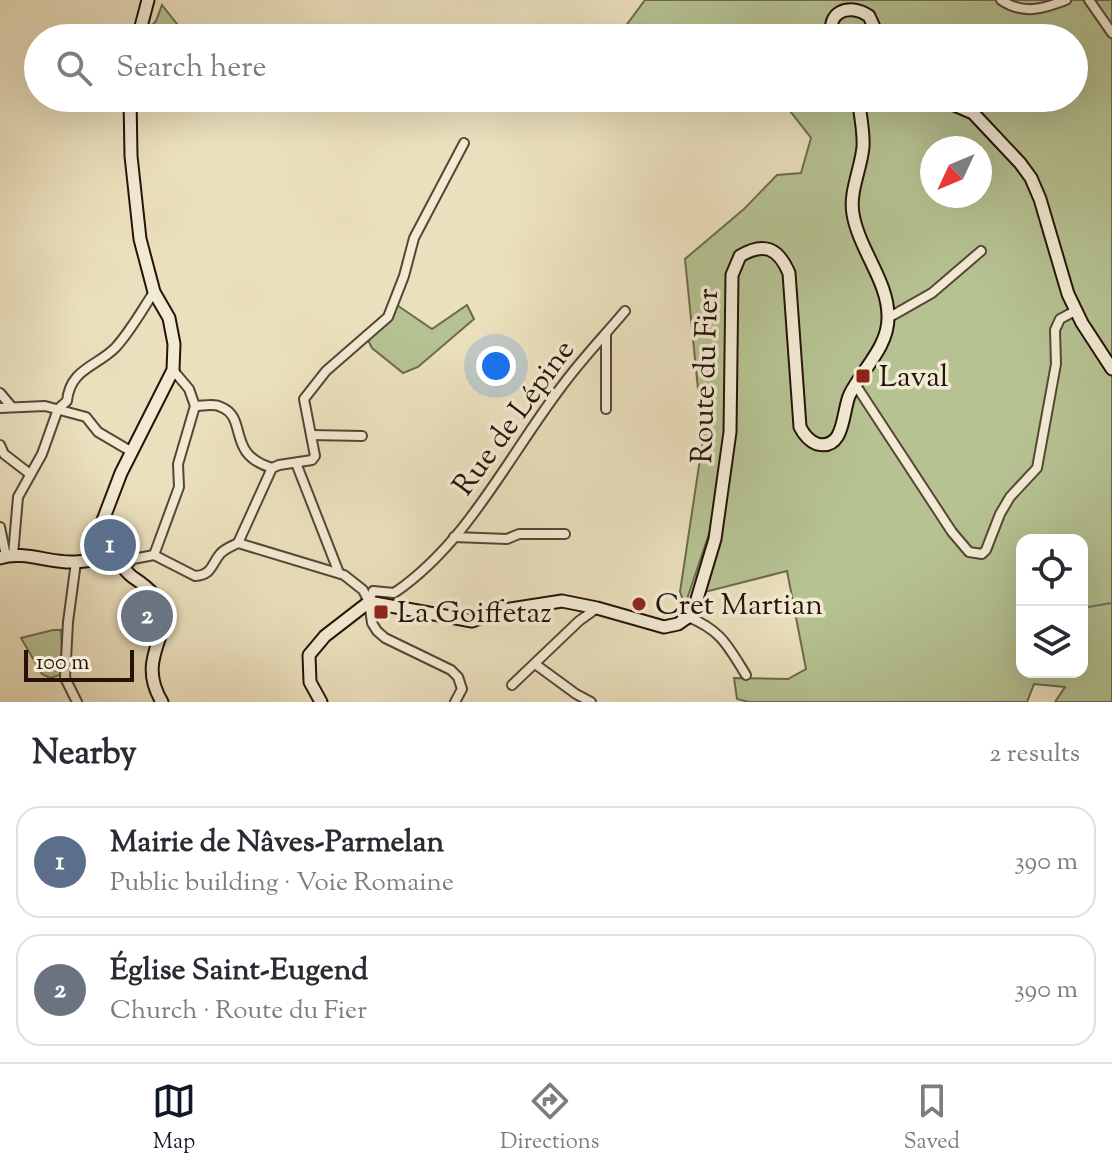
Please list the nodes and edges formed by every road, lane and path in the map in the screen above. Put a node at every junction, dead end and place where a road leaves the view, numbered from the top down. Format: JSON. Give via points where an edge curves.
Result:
{"nodes":[{"id":1,"x":148,"y":0,"type":"edge"},
{"id":2,"x":1001,"y":0,"type":"edge"},
{"id":3,"x":1066,"y":0,"type":"edge"},
{"id":4,"x":1089,"y":0,"type":"edge"},
{"id":5,"x":142,"y":24,"type":"edge"},
{"id":6,"x":832,"y":24,"type":"edge"},
{"id":7,"x":873,"y":24,"type":"edge"},
{"id":8,"x":1112,"y":33,"type":"edge"},
{"id":9,"x":130,"y":112,"type":"edge"},
{"id":10,"x":859,"y":112,"type":"edge"},
{"id":11,"x":971,"y":112,"type":"edge"},
{"id":12,"x":464,"y":143,"type":"dead end"},
{"id":13,"x":981,"y":251,"type":"dead end"},
{"id":14,"x":154,"y":292,"type":"junction"},
{"id":15,"x":625,"y":311,"type":"dead end"},
{"id":16,"x":1075,"y":311,"type":"junction"},
{"id":17,"x":888,"y":318,"type":"junction"},
{"id":18,"x":606,"y":333,"type":"junction"},
{"id":19,"x":1112,"y":369,"type":"edge"},
{"id":20,"x":173,"y":370,"type":"junction"},
{"id":21,"x":855,"y":384,"type":"junction"},
{"id":22,"x":0,"y":393,"type":"edge"},
{"id":23,"x":11,"y":406,"type":"junction"},
{"id":24,"x":195,"y":406,"type":"junction"},
{"id":25,"x":0,"y":408,"type":"edge"},
{"id":26,"x":58,"y":409,"type":"junction"},
{"id":27,"x":606,"y":409,"type":"dead end"},
{"id":28,"x":311,"y":435,"type":"junction"},
{"id":29,"x":362,"y":436,"type":"dead end"},
{"id":30,"x":0,"y":445,"type":"edge"},
{"id":31,"x":132,"y":452,"type":"junction"},
{"id":32,"x":296,"y":463,"type":"junction"},
{"id":33,"x":272,"y":468,"type":"junction"},
{"id":34,"x":30,"y":474,"type":"junction"},
{"id":35,"x":0,"y":527,"type":"edge"},
{"id":36,"x":565,"y":534,"type":"dead end"},
{"id":37,"x":454,"y":537,"type":"junction"},
{"id":38,"x":238,"y":543,"type":"junction"},
{"id":39,"x":154,"y":555,"type":"junction"},
{"id":40,"x":6,"y":556,"type":"edge"},
{"id":41,"x":92,"y":560,"type":"junction"},
{"id":42,"x":76,"y":562,"type":"junction"},
{"id":43,"x":124,"y":569,"type":"junction"},
{"id":44,"x":339,"y":573,"type":"junction"},
{"id":45,"x":369,"y":602,"type":"junction"},
{"id":46,"x":597,"y":608,"type":"junction"},
{"id":47,"x":688,"y":617,"type":"junction"},
{"id":48,"x":535,"y":664,"type":"junction"},
{"id":49,"x":746,"y":675,"type":"dead end"},
{"id":50,"x":512,"y":685,"type":"dead end"},
{"id":51,"x":77,"y":702,"type":"edge"},
{"id":52,"x":162,"y":702,"type":"edge"},
{"id":53,"x":321,"y":702,"type":"edge"},
{"id":54,"x":455,"y":702,"type":"edge"},
{"id":55,"x":591,"y":702,"type":"edge"}],
"edges":[{"from":1,"to":5,"type":"main road"},
{"from":2,"to":3,"type":"street","via":[[1015,8],[1038,10]]},
{"from":4,"to":8,"type":"street"},
{"from":6,"to":7,"type":"main road","via":[[837,14],[855,9]]},
{"from":9,"to":14,"type":"main road","via":[[140,239]]},
{"from":10,"to":17,"type":"main road","via":[[863,148],[852,209],[885,295]]},
{"from":11,"to":16,"type":"main road","via":[[1031,178]]},
{"from":12,"to":28,"type":"street","via":[[414,238],[388,317],[326,371],[304,399]]},
{"from":13,"to":17,"type":"street","via":[[932,293]]},
{"from":14,"to":20,"type":"main road","via":[[169,318]]},
{"from":14,"to":26,"type":"street","via":[[117,346],[81,372]]},
{"from":15,"to":18,"type":"street","name":"Rue de Lépine"},
{"from":16,"to":19,"type":"main road"},
{"from":16,"to":21,"type":"street","via":[[1060,319],[1055,330],[1056,364],[1037,468],[1005,505],[982,554],[965,549]]},
{"from":17,"to":21,"type":"main road","name":"Route du Fier","via":[[880,345]]},
{"from":18,"to":27,"type":"street"},
{"from":18,"to":37,"type":"street","name":"Rue de Lépine","via":[[561,386]]},
{"from":20,"to":24,"type":"street"},
{"from":20,"to":31,"type":"main road"},
{"from":21,"to":47,"type":"main road","name":"Route du Fier","via":[[836,438],[825,444],[809,440],[800,427],[789,273],[781,257],[766,248],[740,256],[732,275],[730,432],[715,539]]},
{"from":22,"to":23,"type":"street"},
{"from":23,"to":25,"type":"street"},
{"from":23,"to":26,"type":"street"},
{"from":24,"to":33,"type":"street","via":[[218,405],[227,411],[246,454]]},
{"from":24,"to":39,"type":"street","via":[[178,464],[179,487]]},
{"from":26,"to":31,"type":"street","via":[[86,417],[98,432]]},
{"from":26,"to":34,"type":"street"},
{"from":28,"to":29,"type":"street"},
{"from":28,"to":32,"type":"street","via":[[315,456]]},
{"from":30,"to":34,"type":"street"},
{"from":31,"to":41,"type":"main road"},
{"from":32,"to":33,"type":"street"},
{"from":32,"to":44,"type":"street"},
{"from":33,"to":38,"type":"street"},
{"from":34,"to":40,"type":"street","via":[[18,497]]},
{"from":35,"to":40,"type":"street"},
{"from":36,"to":37,"type":"street"},
{"from":37,"to":45,"type":"street","name":"Rue de Lépine","via":[[413,580],[394,593],[373,591]]},
{"from":38,"to":39,"type":"street","via":[[221,551],[201,576]]},
{"from":38,"to":44,"type":"street"},
{"from":39,"to":43,"type":"street","via":[[133,559]]},
{"from":40,"to":42,"type":"main road"},
{"from":41,"to":42,"type":"main road"},
{"from":41,"to":43,"type":"main road","via":[[111,560]]},
{"from":42,"to":51,"type":"street","via":[[65,678]]},
{"from":43,"to":52,"type":"main road","via":[[162,606],[165,623],[150,669]]},
{"from":44,"to":45,"type":"street","via":[[363,590]]},
{"from":45,"to":46,"type":"main road","via":[[472,621],[498,611],[562,601]]},
{"from":45,"to":53,"type":"main road","via":[[309,655],[310,682]]},
{"from":45,"to":54,"type":"street","via":[[372,623],[385,638],[456,674],[462,689]]},
{"from":46,"to":47,"type":"main road","via":[[664,627]]},
{"from":46,"to":48,"type":"street"},
{"from":47,"to":49,"type":"street","via":[[709,625],[725,641]]},
{"from":48,"to":50,"type":"street"},
{"from":48,"to":55,"type":"street"}]}
